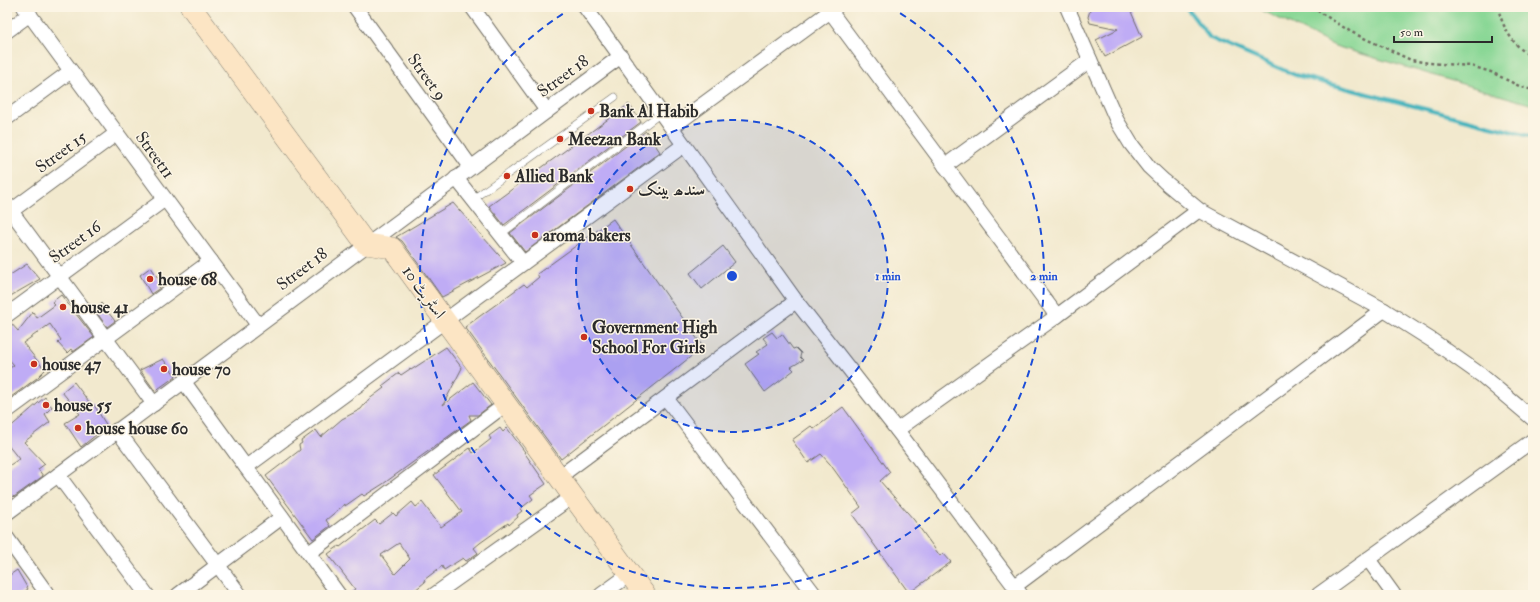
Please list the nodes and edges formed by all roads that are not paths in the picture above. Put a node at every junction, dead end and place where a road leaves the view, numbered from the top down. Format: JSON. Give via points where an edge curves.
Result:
{"nodes":[{"id":1,"x":191,"y":7,"type":"edge"},
{"id":2,"x":354,"y":7,"type":"edge"},
{"id":3,"x":472,"y":7,"type":"edge"},
{"id":4,"x":585,"y":7,"type":"edge"},
{"id":5,"x":1067,"y":7,"type":"edge"},
{"id":6,"x":831,"y":9,"type":"edge"},
{"id":7,"x":27,"y":11,"type":"edge"},
{"id":8,"x":7,"y":31,"type":"edge"},
{"id":9,"x":621,"y":56,"type":"junction"},
{"id":10,"x":1090,"y":60,"type":"junction"},
{"id":11,"x":71,"y":71,"type":"junction"},
{"id":12,"x":615,"y":97,"type":"dead end"},
{"id":13,"x":547,"y":111,"type":"junction"},
{"id":14,"x":662,"y":113,"type":"junction"},
{"id":15,"x":7,"y":118,"type":"edge"},
{"id":16,"x":672,"y":127,"type":"junction"},
{"id":17,"x":117,"y":133,"type":"junction"},
{"id":18,"x":684,"y":145,"type":"junction"},
{"id":19,"x":945,"y":166,"type":"junction"},
{"id":20,"x":470,"y":167,"type":"junction"},
{"id":21,"x":456,"y":178,"type":"junction"},
{"id":22,"x":165,"y":199,"type":"junction"},
{"id":23,"x":473,"y":199,"type":"junction"},
{"id":24,"x":1199,"y":210,"type":"junction"},
{"id":25,"x":9,"y":212,"type":"edge"},
{"id":26,"x":501,"y":234,"type":"junction"},
{"id":27,"x":366,"y":244,"type":"junction"},
{"id":28,"x":211,"y":261,"type":"junction"},
{"id":29,"x":524,"y":263,"type":"junction"},
{"id":30,"x":59,"y":276,"type":"junction"},
{"id":31,"x":796,"y":301,"type":"junction"},
{"id":32,"x":1384,"y":310,"type":"junction"},
{"id":33,"x":7,"y":315,"type":"edge"},
{"id":34,"x":1057,"y":316,"type":"junction"},
{"id":35,"x":445,"y":320,"type":"junction"},
{"id":36,"x":258,"y":325,"type":"junction"},
{"id":37,"x":105,"y":339,"type":"junction"},
{"id":38,"x":184,"y":382,"type":"junction"},
{"id":39,"x":666,"y":398,"type":"junction"},
{"id":40,"x":154,"y":404,"type":"junction"},
{"id":41,"x":506,"y":404,"type":"junction"},
{"id":42,"x":7,"y":411,"type":"edge"},
{"id":43,"x":1533,"y":419,"type":"edge"},
{"id":44,"x":118,"y":430,"type":"junction"},
{"id":45,"x":897,"y":430,"type":"junction"},
{"id":46,"x":1533,"y":440,"type":"edge"},
{"id":47,"x":246,"y":467,"type":"junction"},
{"id":48,"x":58,"y":474,"type":"junction"},
{"id":49,"x":559,"y":477,"type":"junction"},
{"id":50,"x":573,"y":496,"type":"junction"},
{"id":51,"x":7,"y":513,"type":"edge"},
{"id":52,"x":282,"y":517,"type":"junction"},
{"id":53,"x":7,"y":538,"type":"edge"},
{"id":54,"x":309,"y":553,"type":"junction"},
{"id":55,"x":1368,"y":559,"type":"junction"},
{"id":56,"x":218,"y":565,"type":"junction"},
{"id":57,"x":630,"y":574,"type":"junction"},
{"id":58,"x":1018,"y":591,"type":"edge"},
{"id":59,"x":44,"y":594,"type":"edge"},
{"id":60,"x":147,"y":595,"type":"edge"},
{"id":61,"x":178,"y":595,"type":"edge"},
{"id":62,"x":240,"y":595,"type":"edge"},
{"id":63,"x":339,"y":595,"type":"edge"},
{"id":64,"x":434,"y":595,"type":"edge"},
{"id":65,"x":602,"y":595,"type":"edge"},
{"id":66,"x":645,"y":595,"type":"edge"},
{"id":67,"x":815,"y":595,"type":"edge"},
{"id":68,"x":1318,"y":595,"type":"edge"},
{"id":69,"x":1394,"y":595,"type":"edge"}],
"edges":[{"from":1,"to":27,"type":"street"},
{"from":2,"to":20,"type":"street","name":"Street 9"},
{"from":3,"to":13,"type":"street"},
{"from":4,"to":9,"type":"street"},
{"from":5,"to":10,"type":"street"},
{"from":6,"to":16,"type":"street"},
{"from":6,"to":19,"type":"street"},
{"from":7,"to":8,"type":"street"},
{"from":7,"to":11,"type":"street","name":"Street11"},
{"from":9,"to":13,"type":"street","name":"Street 18"},
{"from":9,"to":14,"type":"street"},
{"from":10,"to":19,"type":"street"},
{"from":10,"to":24,"type":"street","via":[[1117,121],[1131,144],[1149,167]]},
{"from":11,"to":15,"type":"street"},
{"from":11,"to":17,"type":"street","name":"Street11"},
{"from":12,"to":23,"type":"lane"},
{"from":13,"to":20,"type":"street","name":"Street 18"},
{"from":14,"to":16,"type":"street"},
{"from":14,"to":26,"type":"lane"},
{"from":16,"to":18,"type":"street"},
{"from":17,"to":22,"type":"street","name":"Street11"},
{"from":17,"to":25,"type":"street","name":"Street 15"},
{"from":18,"to":29,"type":"street"},
{"from":18,"to":31,"type":"street"},
{"from":19,"to":34,"type":"street"},
{"from":20,"to":21,"type":"street","name":"Street 18"},
{"from":21,"to":23,"type":"street"},
{"from":21,"to":27,"type":"street","name":"Street 18"},
{"from":22,"to":28,"type":"street","name":"Street11"},
{"from":22,"to":30,"type":"street","name":"Street 16"},
{"from":23,"to":26,"type":"street"},
{"from":24,"to":32,"type":"street"},
{"from":24,"to":34,"type":"street"},
{"from":25,"to":30,"type":"street"},
{"from":26,"to":29,"type":"street"},
{"from":27,"to":35,"type":"street","name":"اسٹریٹ 10","via":[[392,248]]},
{"from":27,"to":36,"type":"street","name":"Street 18"},
{"from":28,"to":36,"type":"street","name":"Street11"},
{"from":28,"to":37,"type":"street"},
{"from":29,"to":35,"type":"street"},
{"from":30,"to":33,"type":"street","name":"Street 16"},
{"from":30,"to":37,"type":"street"},
{"from":31,"to":39,"type":"street"},
{"from":31,"to":45,"type":"street"},
{"from":32,"to":43,"type":"street","via":[[1481,375]]},
{"from":32,"to":58,"type":"street"},
{"from":34,"to":45,"type":"street"},
{"from":35,"to":41,"type":"street","name":"اسٹریٹ 10"},
{"from":35,"to":47,"type":"street"},
{"from":36,"to":38,"type":"street","name":"Street 18"},
{"from":37,"to":40,"type":"street"},
{"from":37,"to":42,"type":"street"},
{"from":38,"to":40,"type":"street","name":"Street 18"},
{"from":38,"to":47,"type":"street"},
{"from":39,"to":49,"type":"street"},
{"from":39,"to":67,"type":"street"},
{"from":40,"to":44,"type":"street","name":"Street 18"},
{"from":41,"to":49,"type":"street","name":"اسٹریٹ 10"},
{"from":41,"to":54,"type":"street"},
{"from":44,"to":48,"type":"street","name":"Street 18"},
{"from":44,"to":56,"type":"street"},
{"from":45,"to":58,"type":"street"},
{"from":46,"to":55,"type":"street"},
{"from":47,"to":52,"type":"street"},
{"from":48,"to":51,"type":"street","name":"Street 18"},
{"from":48,"to":60,"type":"street"},
{"from":49,"to":50,"type":"street","name":"اسٹریٹ 10"},
{"from":50,"to":57,"type":"street","name":"اسٹریٹ 10"},
{"from":50,"to":64,"type":"street"},
{"from":52,"to":54,"type":"street"},
{"from":52,"to":56,"type":"street"},
{"from":53,"to":59,"type":"street"},
{"from":54,"to":63,"type":"street"},
{"from":55,"to":68,"type":"street"},
{"from":55,"to":69,"type":"street"},
{"from":56,"to":61,"type":"street"},
{"from":56,"to":62,"type":"street"},
{"from":57,"to":65,"type":"street"},
{"from":57,"to":66,"type":"street","name":"اسٹریٹ 10"}]}
